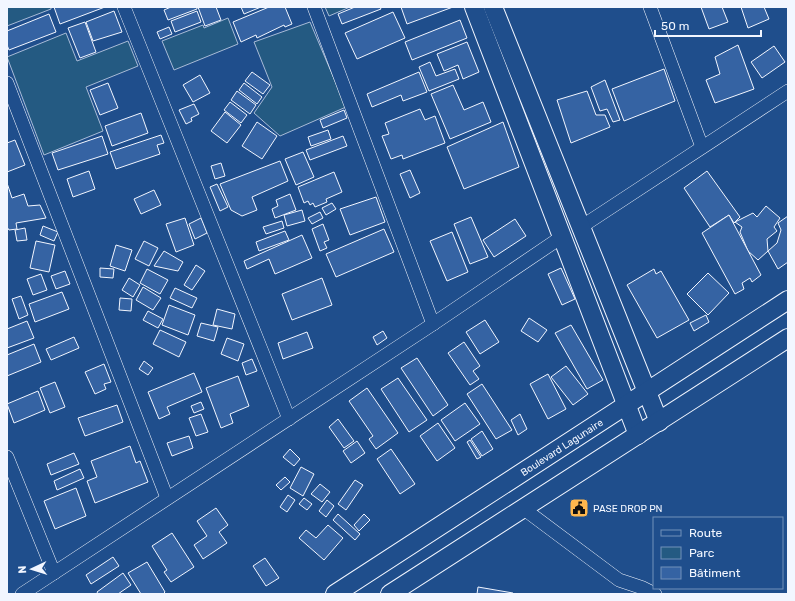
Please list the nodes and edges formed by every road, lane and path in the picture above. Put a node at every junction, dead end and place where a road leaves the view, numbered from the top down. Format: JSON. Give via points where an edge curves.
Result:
{"nodes":[{"id":1,"x":124,"y":7,"type":"edge"},
{"id":2,"x":314,"y":7,"type":"edge"},
{"id":3,"x":474,"y":7,"type":"edge"},
{"id":4,"x":493,"y":7,"type":"edge"},
{"id":5,"x":650,"y":7,"type":"edge"},
{"id":6,"x":7,"y":83,"type":"edge"},
{"id":7,"x":788,"y":91,"type":"edge"},
{"id":8,"x":702,"y":147,"type":"junction"},
{"id":9,"x":581,"y":227,"type":"junction"},
{"id":10,"x":562,"y":236,"type":"junction"},
{"id":11,"x":788,"y":300,"type":"edge"},
{"id":12,"x":433,"y":324,"type":"junction"},
{"id":13,"x":788,"y":338,"type":"edge"},
{"id":14,"x":647,"y":391,"type":"junction"},
{"id":15,"x":627,"y":404,"type":"junction"},
{"id":16,"x":289,"y":418,"type":"junction"},
{"id":17,"x":659,"y":422,"type":"junction"},
{"id":18,"x":638,"y":435,"type":"junction"},
{"id":19,"x":7,"y":457,"type":"edge"},
{"id":20,"x":167,"y":498,"type":"junction"},
{"id":21,"x":524,"y":509,"type":"junction"},
{"id":22,"x":54,"y":573,"type":"junction"},
{"id":23,"x":22,"y":594,"type":"edge"},
{"id":24,"x":335,"y":594,"type":"edge"},
{"id":25,"x":390,"y":594,"type":"edge"},
{"id":26,"x":655,"y":594,"type":"edge"}],
"edges":[{"from":1,"to":16,"type":"street"},
{"from":2,"to":12,"type":"street"},
{"from":3,"to":10,"type":"main road"},
{"from":4,"to":9,"type":"main road"},
{"from":5,"to":8,"type":"street"},
{"from":6,"to":20,"type":"street"},
{"from":7,"to":8,"type":"street"},
{"from":8,"to":9,"type":"street"},
{"from":9,"to":14,"type":"main road"},
{"from":10,"to":12,"type":"street"},
{"from":10,"to":15,"type":"main road"},
{"from":11,"to":14,"type":"main road","name":"Boulevard Lagunaire"},
{"from":12,"to":16,"type":"street"},
{"from":13,"to":17,"type":"main road"},
{"from":14,"to":15,"type":"main road","name":"Boulevard Lagunaire"},
{"from":14,"to":17,"type":"main road"},
{"from":15,"to":18,"type":"main road"},
{"from":15,"to":24,"type":"main road","name":"Boulevard Lagunaire"},
{"from":16,"to":20,"type":"street"},
{"from":17,"to":18,"type":"main road"},
{"from":18,"to":21,"type":"main road"},
{"from":19,"to":22,"type":"street"},
{"from":20,"to":22,"type":"street"},
{"from":21,"to":25,"type":"main road"},
{"from":21,"to":26,"type":"street","via":[[619,580]]},
{"from":22,"to":23,"type":"street"}]}
